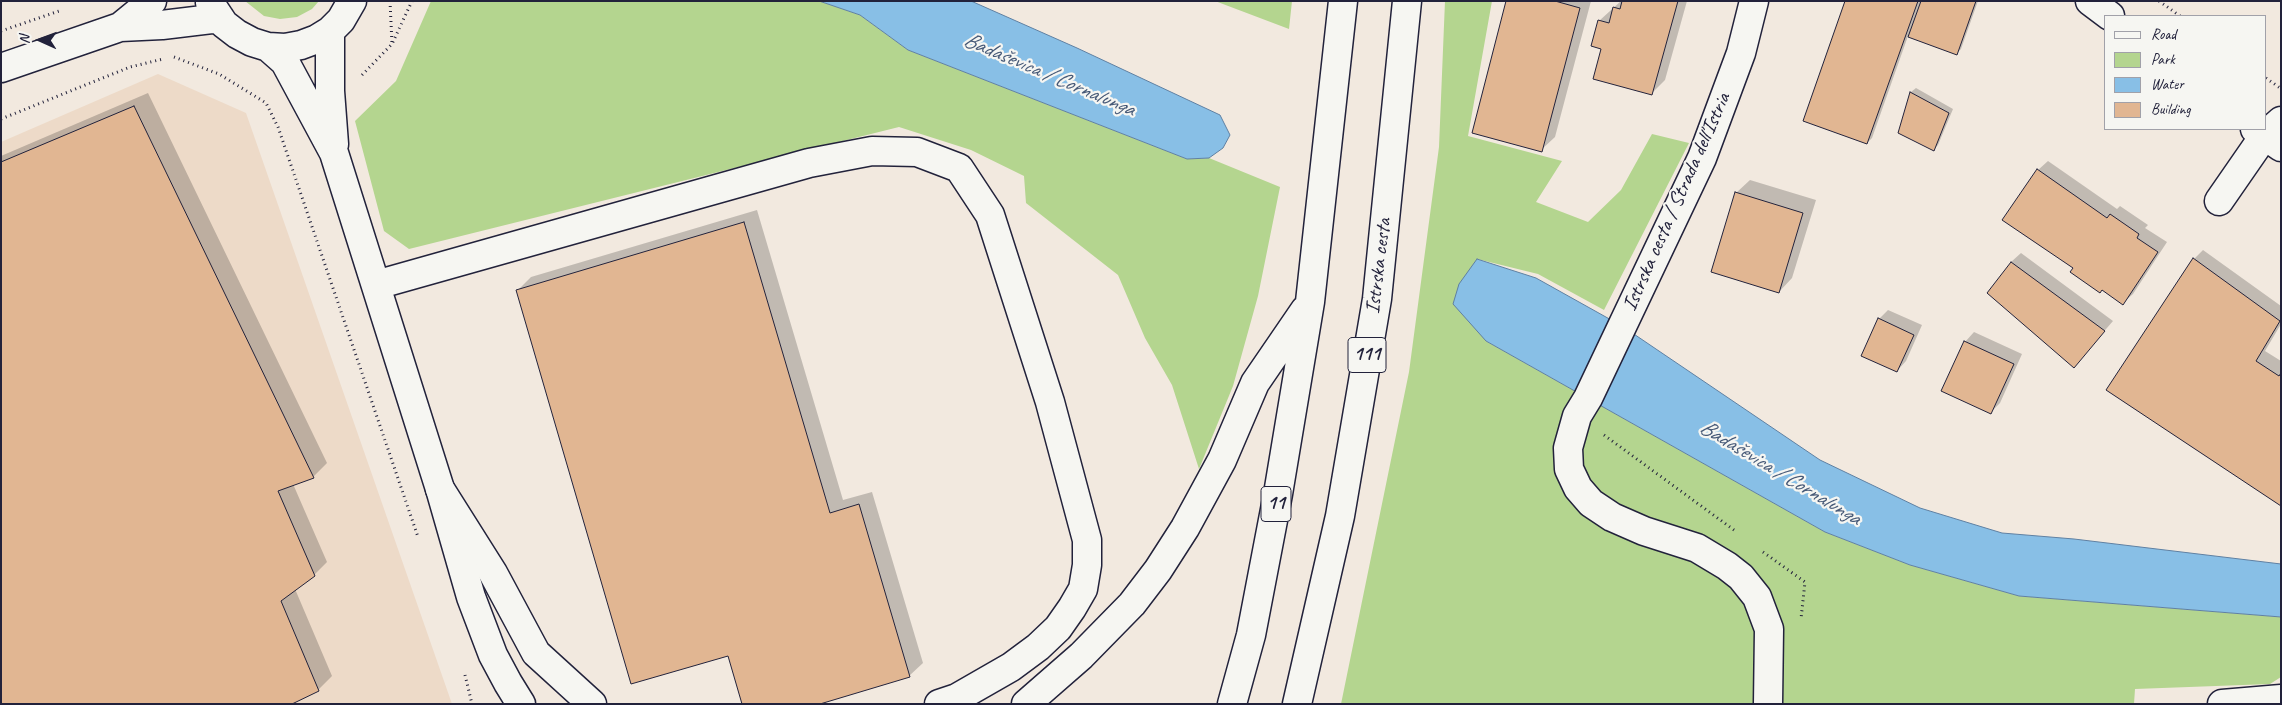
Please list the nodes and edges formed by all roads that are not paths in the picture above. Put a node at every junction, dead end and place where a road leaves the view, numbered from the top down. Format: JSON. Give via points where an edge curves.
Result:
{"nodes":[{"id":1,"x":152,"y":1,"type":"edge"},
{"id":2,"x":352,"y":1,"type":"edge"},
{"id":3,"x":1343,"y":1,"type":"edge"},
{"id":4,"x":1408,"y":1,"type":"edge"},
{"id":5,"x":1754,"y":1,"type":"edge"},
{"id":6,"x":2090,"y":1,"type":"edge"},
{"id":7,"x":215,"y":10,"type":"edge"},
{"id":8,"x":2109,"y":15,"type":"edge"},
{"id":9,"x":120,"y":27,"type":"junction"},
{"id":10,"x":330,"y":31,"type":"junction"},
{"id":11,"x":268,"y":47,"type":"junction"},
{"id":12,"x":1,"y":68,"type":"edge"},
{"id":13,"x":2270,"y":133,"type":"edge"},
{"id":14,"x":334,"y":153,"type":"junction"},
{"id":15,"x":2219,"y":201,"type":"dead end"},
{"id":16,"x":376,"y":285,"type":"junction"},
{"id":17,"x":1310,"y":302,"type":"junction"},
{"id":18,"x":440,"y":488,"type":"junction"},
{"id":19,"x":2281,"y":698,"type":"edge"},
{"id":20,"x":522,"y":704,"type":"edge"},
{"id":21,"x":592,"y":704,"type":"edge"},
{"id":22,"x":938,"y":704,"type":"edge"},
{"id":23,"x":1026,"y":704,"type":"edge"},
{"id":24,"x":1232,"y":704,"type":"edge"},
{"id":25,"x":1297,"y":704,"type":"edge"},
{"id":26,"x":1768,"y":704,"type":"edge"},
{"id":27,"x":2222,"y":704,"type":"edge"}],
"edges":[{"from":1,"to":9,"type":"main road"},
{"from":2,"to":10,"type":"main road","via":[[342,20]]},
{"from":3,"to":17,"type":"main road","number":"11"},
{"from":4,"to":25,"type":"main road","name":"Istrska cesta","number":"111","via":[[1377,299],[1340,516]]},
{"from":5,"to":26,"type":"main road","name":"Istrska cesta / Strada dell'Istria","via":[[1741,53],[1702,158],[1577,416],[1568,448],[1570,469],[1578,488],[1591,503],[1612,517],[1644,531],[1697,548],[1741,577],[1757,597],[1769,629]]},
{"from":6,"to":8,"type":"main road"},
{"from":7,"to":9,"type":"main road","via":[[202,19]]},
{"from":7,"to":11,"type":"main road","via":[[237,34]]},
{"from":9,"to":12,"type":"main road"},
{"from":10,"to":11,"type":"main road","via":[[301,45]]},
{"from":10,"to":14,"type":"main road"},
{"from":11,"to":14,"type":"main road","via":[[284,62]]},
{"from":13,"to":15,"type":"main road"},
{"from":14,"to":16,"type":"main road"},
{"from":16,"to":18,"type":"main road"},
{"from":16,"to":22,"type":"main road","via":[[809,163],[872,151],[917,152],[959,168],[990,215],[1032,343],[1087,540],[1087,565],[1083,588],[1072,608],[1058,628],[1038,647],[1012,667],[957,698]]},
{"from":17,"to":23,"type":"main road","via":[[1255,383],[1222,460],[1158,570],[1132,604],[1081,656]]},
{"from":17,"to":24,"type":"main road","number":"11","via":[[1251,634]]},
{"from":18,"to":20,"type":"main road","via":[[474,605],[493,655]]},
{"from":18,"to":21,"type":"main road","via":[[536,653]]},
{"from":19,"to":27,"type":"main road"}]}
